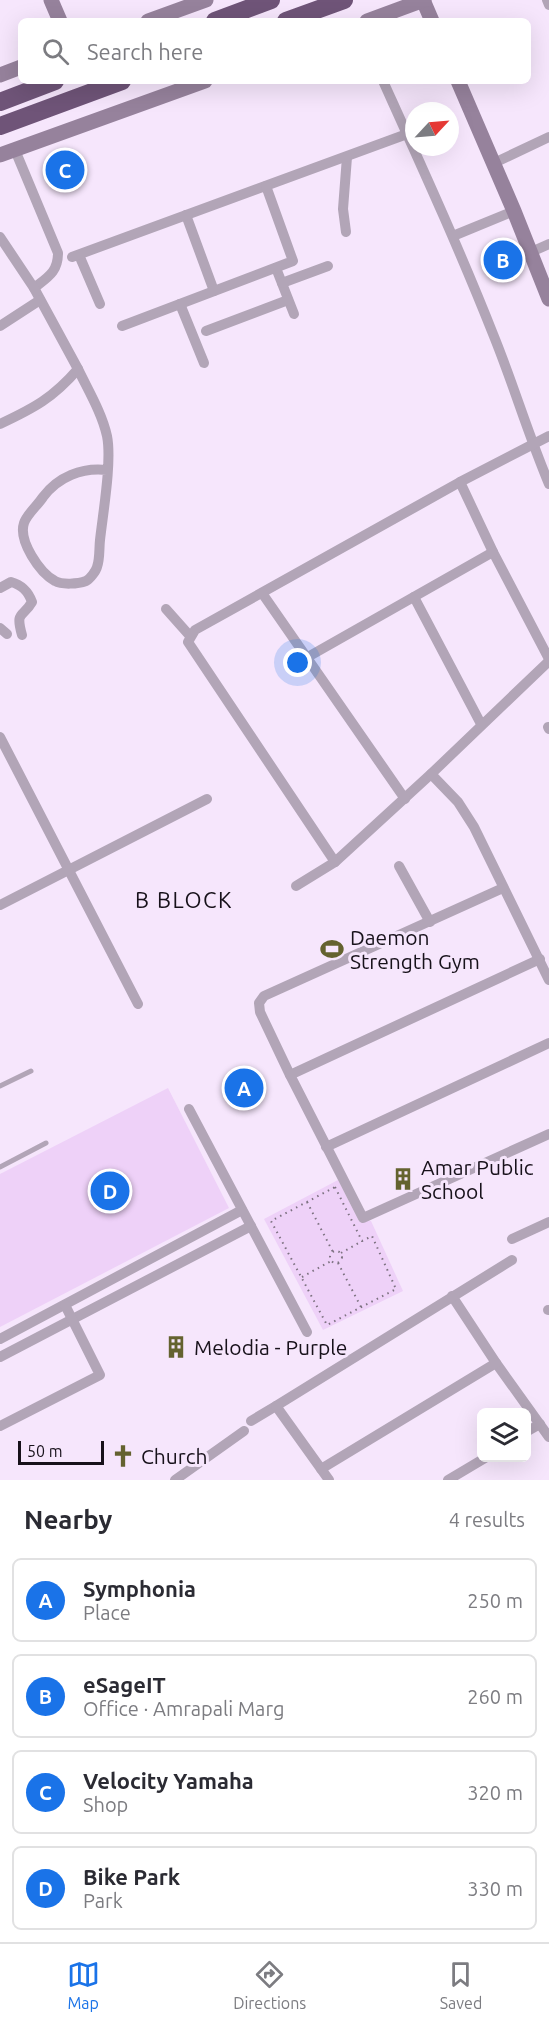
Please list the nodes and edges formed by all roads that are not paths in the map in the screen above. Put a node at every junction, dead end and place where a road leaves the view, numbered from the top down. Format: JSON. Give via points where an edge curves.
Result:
{"nodes":[{"id":1,"x":51,"y":0,"type":"edge"},
{"id":2,"x":206,"y":0,"type":"edge"},
{"id":3,"x":272,"y":0,"type":"edge"},
{"id":4,"x":344,"y":0,"type":"edge"},
{"id":5,"x":424,"y":0,"type":"edge"},
{"id":6,"x":547,"y":0,"type":"edge"},
{"id":7,"x":549,"y":5,"type":"edge"},
{"id":8,"x":59,"y":18,"type":"edge"},
{"id":9,"x":156,"y":18,"type":"edge"},
{"id":10,"x":223,"y":18,"type":"edge"},
{"id":11,"x":294,"y":18,"type":"edge"},
{"id":12,"x":376,"y":18,"type":"edge"},
{"id":13,"x":431,"y":18,"type":"edge"},
{"id":14,"x":18,"y":68,"type":"edge"},
{"id":15,"x":0,"y":75,"type":"edge"},
{"id":16,"x":47,"y":84,"type":"edge"},
{"id":17,"x":114,"y":84,"type":"edge"},
{"id":18,"x":197,"y":84,"type":"edge"},
{"id":19,"x":384,"y":84,"type":"edge"},
{"id":20,"x":459,"y":84,"type":"edge"},
{"id":21,"x":0,"y":102,"type":"edge"},
{"id":22,"x":0,"y":126,"type":"edge"},
{"id":23,"x":405,"y":130,"type":"edge"},
{"id":24,"x":405,"y":135,"type":"edge"},
{"id":25,"x":549,"y":137,"type":"edge"},
{"id":26,"x":7,"y":153,"type":"edge"},
{"id":27,"x":417,"y":156,"type":"edge"},
{"id":28,"x":347,"y":157,"type":"junction"},
{"id":29,"x":494,"y":163,"type":"junction"},
{"id":30,"x":266,"y":186,"type":"junction"},
{"id":31,"x":514,"y":211,"type":"junction"},
{"id":32,"x":186,"y":215,"type":"junction"},
{"id":33,"x":346,"y":232,"type":"dead end"},
{"id":34,"x":453,"y":236,"type":"junction"},
{"id":35,"x":0,"y":237,"type":"edge"},
{"id":36,"x":549,"y":244,"type":"edge"},
{"id":37,"x":531,"y":252,"type":"junction"},
{"id":38,"x":328,"y":266,"type":"dead end"},
{"id":39,"x":276,"y":268,"type":"junction"},
{"id":40,"x":282,"y":284,"type":"junction"},
{"id":41,"x":34,"y":288,"type":"junction"},
{"id":42,"x":214,"y":291,"type":"junction"},
{"id":43,"x":549,"y":299,"type":"edge"},
{"id":44,"x":40,"y":300,"type":"junction"},
{"id":45,"x":288,"y":300,"type":"junction"},
{"id":46,"x":100,"y":304,"type":"dead end"},
{"id":47,"x":180,"y":304,"type":"junction"},
{"id":48,"x":294,"y":314,"type":"dead end"},
{"id":49,"x":0,"y":326,"type":"edge"},
{"id":50,"x":122,"y":326,"type":"dead end"},
{"id":51,"x":206,"y":331,"type":"dead end"},
{"id":52,"x":204,"y":363,"type":"dead end"},
{"id":53,"x":78,"y":369,"type":"junction"},
{"id":54,"x":0,"y":424,"type":"edge"},
{"id":55,"x":549,"y":436,"type":"edge"},
{"id":56,"x":532,"y":444,"type":"junction"},
{"id":57,"x":106,"y":470,"type":"junction"},
{"id":58,"x":460,"y":482,"type":"junction"},
{"id":59,"x":549,"y":484,"type":"edge"},
{"id":60,"x":493,"y":552,"type":"junction"},
{"id":61,"x":0,"y":588,"type":"edge"},
{"id":62,"x":262,"y":593,"type":"junction"},
{"id":63,"x":414,"y":597,"type":"junction"},
{"id":64,"x":166,"y":609,"type":"dead end"},
{"id":65,"x":22,"y":635,"type":"dead end"},
{"id":66,"x":190,"y":636,"type":"junction"},
{"id":67,"x":306,"y":658,"type":"junction"},
{"id":68,"x":549,"y":660,"type":"edge"},
{"id":69,"x":481,"y":724,"type":"junction"},
{"id":70,"x":0,"y":737,"type":"edge"},
{"id":71,"x":431,"y":774,"type":"junction"},
{"id":72,"x":207,"y":799,"type":"dead end"},
{"id":73,"x":405,"y":799,"type":"junction"},
{"id":74,"x":335,"y":862,"type":"junction"},
{"id":75,"x":399,"y":866,"type":"dead end"},
{"id":76,"x":68,"y":871,"type":"junction"},
{"id":77,"x":296,"y":886,"type":"dead end"},
{"id":78,"x":503,"y":888,"type":"junction"},
{"id":79,"x":0,"y":905,"type":"edge"},
{"id":80,"x":430,"y":922,"type":"junction"},
{"id":81,"x":540,"y":959,"type":"junction"},
{"id":82,"x":549,"y":980,"type":"edge"},
{"id":83,"x":138,"y":1004,"type":"dead end"},
{"id":84,"x":549,"y":1043,"type":"edge"},
{"id":85,"x":31,"y":1071,"type":"dead end"},
{"id":86,"x":290,"y":1076,"type":"junction"},
{"id":87,"x":0,"y":1086,"type":"edge"},
{"id":88,"x":189,"y":1109,"type":"dead end"},
{"id":89,"x":549,"y":1134,"type":"edge"},
{"id":90,"x":46,"y":1143,"type":"dead end"},
{"id":91,"x":326,"y":1147,"type":"junction"},
{"id":92,"x":0,"y":1167,"type":"edge"},
{"id":93,"x":242,"y":1210,"type":"junction"},
{"id":94,"x":549,"y":1222,"type":"edge"},
{"id":95,"x":251,"y":1226,"type":"junction"},
{"id":96,"x":512,"y":1239,"type":"dead end"},
{"id":97,"x":512,"y":1260,"type":"dead end"},
{"id":98,"x":452,"y":1296,"type":"junction"},
{"id":99,"x":64,"y":1305,"type":"junction"},
{"id":100,"x":72,"y":1320,"type":"junction"},
{"id":101,"x":307,"y":1332,"type":"dead end"},
{"id":102,"x":0,"y":1339,"type":"edge"},
{"id":103,"x":0,"y":1357,"type":"edge"},
{"id":104,"x":496,"y":1363,"type":"junction"},
{"id":105,"x":276,"y":1406,"type":"junction"},
{"id":106,"x":251,"y":1421,"type":"dead end"},
{"id":107,"x":540,"y":1424,"type":"junction"},
{"id":108,"x":0,"y":1426,"type":"edge"},
{"id":109,"x":531,"y":1429,"type":"edge"},
{"id":110,"x":244,"y":1431,"type":"dead end"},
{"id":111,"x":549,"y":1437,"type":"edge"},
{"id":112,"x":478,"y":1462,"type":"edge"},
{"id":113,"x":321,"y":1469,"type":"junction"},
{"id":114,"x":175,"y":1480,"type":"edge"},
{"id":115,"x":329,"y":1480,"type":"edge"},
{"id":116,"x":448,"y":1480,"type":"edge"}],
"edges":[{"from":1,"to":8,"type":"street"},
{"from":2,"to":9,"type":"street"},
{"from":3,"to":10,"type":"highway"},
{"from":4,"to":11,"type":"highway"},
{"from":5,"to":12,"type":"street"},
{"from":5,"to":13,"type":"street"},
{"from":6,"to":7,"type":"street"},
{"from":14,"to":15,"type":"street"},
{"from":16,"to":21,"type":"highway"},
{"from":17,"to":22,"type":"highway"},
{"from":18,"to":26,"type":"street"},
{"from":19,"to":23,"type":"street"},
{"from":20,"to":29,"type":"street"},
{"from":24,"to":28,"type":"street"},
{"from":25,"to":29,"type":"street"},
{"from":26,"to":41,"type":"street","via":[[58,253],[58,265]]},
{"from":27,"to":34,"type":"street"},
{"from":28,"to":30,"type":"street"},
{"from":28,"to":33,"type":"street","via":[[343,209]]},
{"from":29,"to":31,"type":"street"},
{"from":30,"to":32,"type":"street"},
{"from":30,"to":39,"type":"street","via":[[293,261]]},
{"from":31,"to":34,"type":"street"},
{"from":31,"to":37,"type":"street"},
{"from":32,"to":42,"type":"street"},
{"from":32,"to":46,"type":"street","via":[[76,256]]},
{"from":34,"to":56,"type":"street"},
{"from":35,"to":41,"type":"street"},
{"from":36,"to":37,"type":"street"},
{"from":37,"to":43,"type":"street"},
{"from":38,"to":40,"type":"street"},
{"from":39,"to":40,"type":"street"},
{"from":39,"to":42,"type":"street"},
{"from":40,"to":45,"type":"street"},
{"from":41,"to":44,"type":"street"},
{"from":42,"to":47,"type":"street"},
{"from":44,"to":49,"type":"street"},
{"from":44,"to":53,"type":"street"},
{"from":45,"to":48,"type":"street"},
{"from":45,"to":51,"type":"street"},
{"from":47,"to":50,"type":"street"},
{"from":47,"to":52,"type":"street"},
{"from":53,"to":54,"type":"street","via":[[46,400]]},
{"from":53,"to":57,"type":"street","via":[[106,432]]},
{"from":55,"to":56,"type":"street"},
{"from":56,"to":58,"type":"street"},
{"from":56,"to":59,"type":"street"},
{"from":57,"to":57,"type":"street","via":[[97,569],[87,580],[56,582],[38,566],[29,550],[24,523],[46,493],[75,472]]},
{"from":58,"to":60,"type":"street"},
{"from":58,"to":62,"type":"street"},
{"from":60,"to":63,"type":"street"},
{"from":60,"to":68,"type":"street"},
{"from":61,"to":65,"type":"street","via":[[12,582],[21,585],[30,596],[32,602],[18,621]]},
{"from":62,"to":66,"type":"street"},
{"from":62,"to":67,"type":"street"},
{"from":63,"to":67,"type":"street"},
{"from":63,"to":69,"type":"street"},
{"from":64,"to":66,"type":"street"},
{"from":66,"to":74,"type":"street","via":[[188,642]]},
{"from":67,"to":73,"type":"street"},
{"from":68,"to":69,"type":"street"},
{"from":69,"to":71,"type":"street"},
{"from":70,"to":76,"type":"street"},
{"from":71,"to":73,"type":"street"},
{"from":71,"to":78,"type":"street","via":[[458,802],[474,827]]},
{"from":72,"to":76,"type":"street"},
{"from":73,"to":74,"type":"street"},
{"from":74,"to":77,"type":"street"},
{"from":75,"to":80,"type":"street"},
{"from":76,"to":79,"type":"street"},
{"from":76,"to":83,"type":"street"},
{"from":78,"to":80,"type":"street"},
{"from":78,"to":81,"type":"street"},
{"from":80,"to":86,"type":"street","via":[[264,996],[259,1003],[260,1012]]},
{"from":81,"to":82,"type":"street"},
{"from":81,"to":86,"type":"street"},
{"from":84,"to":91,"type":"street"},
{"from":85,"to":87,"type":"lane"},
{"from":86,"to":91,"type":"street"},
{"from":88,"to":93,"type":"street"},
{"from":89,"to":91,"type":"street","via":[[363,1218]]},
{"from":90,"to":92,"type":"lane"},
{"from":93,"to":95,"type":"street"},
{"from":93,"to":99,"type":"street"},
{"from":94,"to":96,"type":"street"},
{"from":95,"to":100,"type":"street"},
{"from":95,"to":101,"type":"street"},
{"from":97,"to":98,"type":"street"},
{"from":98,"to":104,"type":"street"},
{"from":98,"to":105,"type":"street"},
{"from":99,"to":100,"type":"street"},
{"from":99,"to":102,"type":"street"},
{"from":100,"to":103,"type":"street"},
{"from":100,"to":108,"type":"street","via":[[100,1375]]},
{"from":104,"to":107,"type":"street"},
{"from":104,"to":113,"type":"street"},
{"from":105,"to":106,"type":"street"},
{"from":105,"to":113,"type":"street"},
{"from":107,"to":109,"type":"street"},
{"from":107,"to":111,"type":"street"},
{"from":110,"to":114,"type":"street"},
{"from":112,"to":116,"type":"street"},
{"from":113,"to":115,"type":"street"}]}
